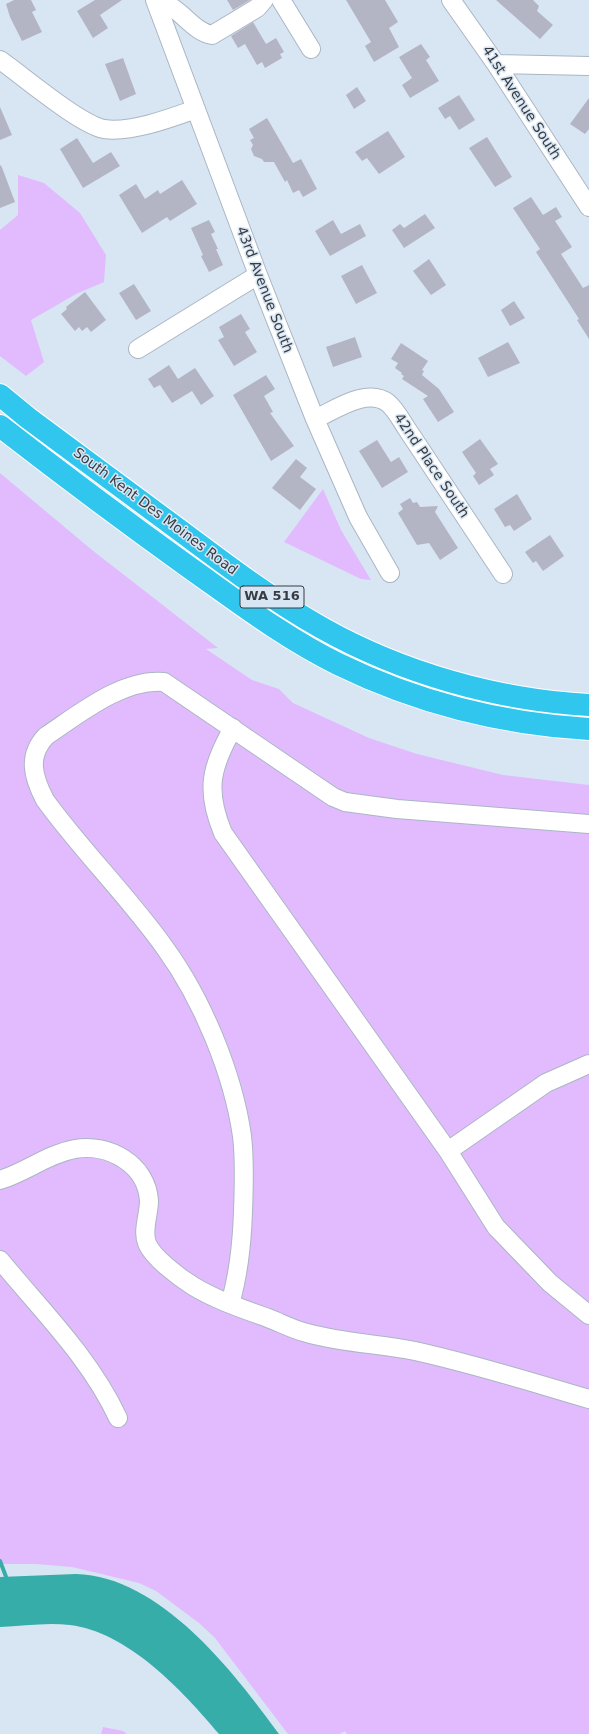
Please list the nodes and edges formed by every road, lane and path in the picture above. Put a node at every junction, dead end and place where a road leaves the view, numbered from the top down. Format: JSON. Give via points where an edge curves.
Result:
{"nodes":[{"id":1,"x":264,"y":0,"type":"edge"},
{"id":2,"x":281,"y":0,"type":"edge"},
{"id":3,"x":451,"y":0,"type":"edge"},
{"id":4,"x":155,"y":1,"type":"edge"},
{"id":5,"x":311,"y":48,"type":"dead end"},
{"id":6,"x":0,"y":60,"type":"edge"},
{"id":7,"x":496,"y":64,"type":"junction"},
{"id":8,"x":589,"y":66,"type":"edge"},
{"id":9,"x":196,"y":109,"type":"junction"},
{"id":10,"x":589,"y":207,"type":"edge"},
{"id":11,"x":258,"y":275,"type":"junction"},
{"id":12,"x":138,"y":349,"type":"dead end"},
{"id":13,"x":0,"y":395,"type":"edge"},
{"id":14,"x":315,"y":419,"type":"junction"},
{"id":15,"x":0,"y":426,"type":"edge"},
{"id":16,"x":390,"y":573,"type":"dead end"},
{"id":17,"x":503,"y":574,"type":"dead end"},
{"id":18,"x":589,"y":705,"type":"edge"},
{"id":19,"x":233,"y":728,"type":"junction"},
{"id":20,"x":589,"y":729,"type":"edge"},
{"id":21,"x":589,"y":824,"type":"edge"},
{"id":22,"x":589,"y":1064,"type":"edge"},
{"id":23,"x":448,"y":1151,"type":"junction"},
{"id":24,"x":0,"y":1180,"type":"edge"},
{"id":25,"x":0,"y":1260,"type":"edge"},
{"id":26,"x":230,"y":1304,"type":"junction"},
{"id":27,"x":589,"y":1315,"type":"edge"},
{"id":28,"x":589,"y":1399,"type":"edge"},
{"id":29,"x":118,"y":1418,"type":"dead end"}],
"edges":[{"from":1,"to":4,"type":"street","via":[[257,8],[212,35],[202,32],[169,5]]},
{"from":2,"to":5,"type":"street"},
{"from":3,"to":7,"type":"street","name":"41st Avenue South"},
{"from":4,"to":9,"type":"street","name":"43rd Avenue South"},
{"from":6,"to":9,"type":"street","via":[[73,113],[105,129],[147,125]]},
{"from":7,"to":8,"type":"street"},
{"from":7,"to":10,"type":"street","name":"41st Avenue South"},
{"from":9,"to":11,"type":"street","name":"43rd Avenue South"},
{"from":11,"to":12,"type":"street"},
{"from":11,"to":14,"type":"street","name":"43rd Avenue South"},
{"from":13,"to":18,"type":"highway","name":"South Kent Des Moines Road","number":"WA 516","via":[[244,578],[322,628],[365,649],[426,673],[504,694],[550,702]]},
{"from":14,"to":16,"type":"street","name":"43rd Avenue South","via":[[358,517]]},
{"from":14,"to":17,"type":"street","name":"42nd Place South","via":[[366,397],[380,399],[388,404]]},
{"from":15,"to":20,"type":"highway","name":"South Kent Des Moines Road","number":"WA 516","via":[[238,603],[298,642],[338,664],[430,701],[452,707],[496,718]]},
{"from":19,"to":21,"type":"street","via":[[333,798],[345,802],[398,809]]},
{"from":19,"to":23,"type":"street","via":[[220,752],[211,793],[216,817],[223,833]]},
{"from":19,"to":26,"type":"street","via":[[164,682],[154,681],[107,696],[46,736],[38,744],[34,762],[35,778],[45,800],[165,948],[186,980],[219,1050],[237,1108],[244,1173],[242,1239],[237,1279]]},
{"from":22,"to":23,"type":"street","via":[[546,1083]]},
{"from":23,"to":27,"type":"street","via":[[496,1227],[550,1282]]},
{"from":24,"to":26,"type":"street","via":[[77,1148],[97,1148],[118,1154],[135,1168],[147,1191],[146,1241],[150,1250],[193,1286]]},
{"from":25,"to":29,"type":"street","via":[[43,1309],[95,1377]]},
{"from":26,"to":28,"type":"street","via":[[306,1333],[464,1362]]}]}
